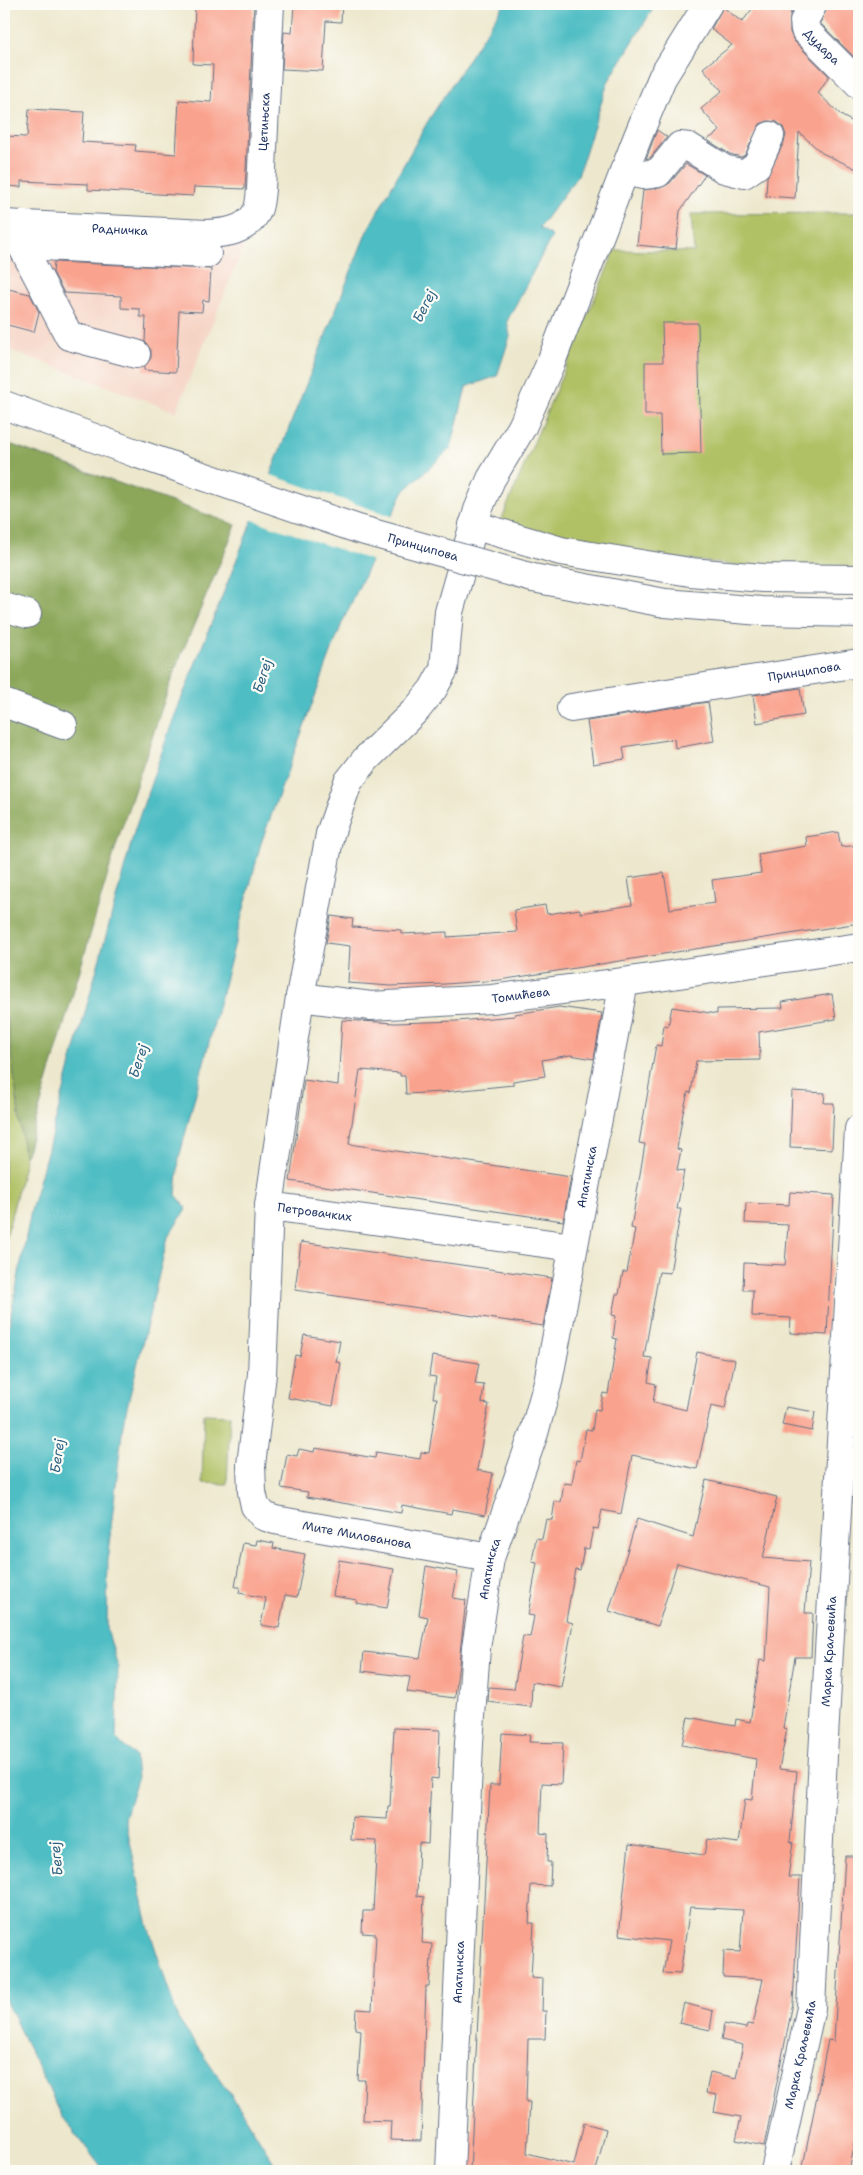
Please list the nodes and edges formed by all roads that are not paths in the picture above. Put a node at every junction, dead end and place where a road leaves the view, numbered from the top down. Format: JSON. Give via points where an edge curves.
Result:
{"nodes":[{"id":1,"x":270,"y":4,"type":"edge"},
{"id":2,"x":708,"y":4,"type":"edge"},
{"id":3,"x":813,"y":4,"type":"edge"},
{"id":4,"x":859,"y":84,"type":"edge"},
{"id":5,"x":770,"y":136,"type":"dead end"},
{"id":6,"x":624,"y":171,"type":"junction"},
{"id":7,"x":237,"y":230,"type":"joint"},
{"id":8,"x":12,"y":231,"type":"edge"},
{"id":9,"x":207,"y":254,"type":"dead end"},
{"id":10,"x":136,"y":354,"type":"dead end"},
{"id":11,"x":4,"y":405,"type":"edge"},
{"id":12,"x":472,"y":525,"type":"junction"},
{"id":13,"x":859,"y":579,"type":"edge"},
{"id":14,"x":859,"y":613,"type":"edge"},
{"id":15,"x":859,"y":663,"type":"edge"},
{"id":16,"x":4,"y":703,"type":"edge"},
{"id":17,"x":572,"y":708,"type":"dead end"},
{"id":18,"x":63,"y":725,"type":"dead end"},
{"id":19,"x":859,"y":947,"type":"edge"},
{"id":20,"x":624,"y":982,"type":"junction"},
{"id":21,"x":300,"y":997,"type":"junction"},
{"id":22,"x":859,"y":1129,"type":"edge"},
{"id":23,"x":269,"y":1206,"type":"junction"},
{"id":24,"x":573,"y":1248,"type":"junction"},
{"id":25,"x":251,"y":1480,"type":"joint"},
{"id":26,"x":490,"y":1558,"type":"junction"},
{"id":27,"x":450,"y":2171,"type":"edge"},
{"id":28,"x":774,"y":2171,"type":"edge"}],
"edges":[{"from":1,"to":7,"type":"street","name":"Цетињска","via":[[261,190],[257,212]]},
{"from":2,"to":6,"type":"street","via":[[662,78]]},
{"from":3,"to":4,"type":"street","name":"Дудара","via":[[804,21],[805,30]]},
{"from":5,"to":6,"type":"street","via":[[757,165],[744,174],[724,169],[689,147],[680,146],[658,174]]},
{"from":6,"to":12,"type":"street","via":[[551,362],[522,427],[491,479]]},
{"from":7,"to":8,"type":"street","name":"Радничка","via":[[207,234]]},
{"from":8,"to":9,"type":"street"},
{"from":8,"to":10,"type":"street","via":[[69,336]]},
{"from":11,"to":14,"type":"street","name":"Принципова","bridge":true,"via":[[358,529],[533,578],[665,603],[762,611]]},
{"from":12,"to":13,"type":"street","via":[[561,551],[690,572],[763,578]]},
{"from":12,"to":21,"type":"street","via":[[449,612],[444,668],[417,709],[366,759],[348,782],[330,834]]},
{"from":15,"to":17,"type":"street","name":"Принципова"},
{"from":16,"to":18,"type":"street"},
{"from":19,"to":20,"type":"street","name":"Томићева"},
{"from":20,"to":21,"type":"street","name":"Томићева","via":[[492,999],[371,1006]]},
{"from":20,"to":24,"type":"street","name":"Апатинска"},
{"from":21,"to":23,"type":"street"},
{"from":22,"to":28,"type":"street","name":"Марка Краљевића","via":[[811,2008]]},
{"from":23,"to":24,"type":"street","name":"Петровачких"},
{"from":23,"to":25,"type":"street","name":"Петровачких","via":[[262,1374]]},
{"from":24,"to":26,"type":"street","name":"Апатинска","via":[[546,1390]]},
{"from":25,"to":26,"type":"street","name":"Мите Милованова","via":[[255,1506],[268,1518]]},
{"from":26,"to":27,"type":"street","name":"Апатинска","via":[[472,1690]]}]}
